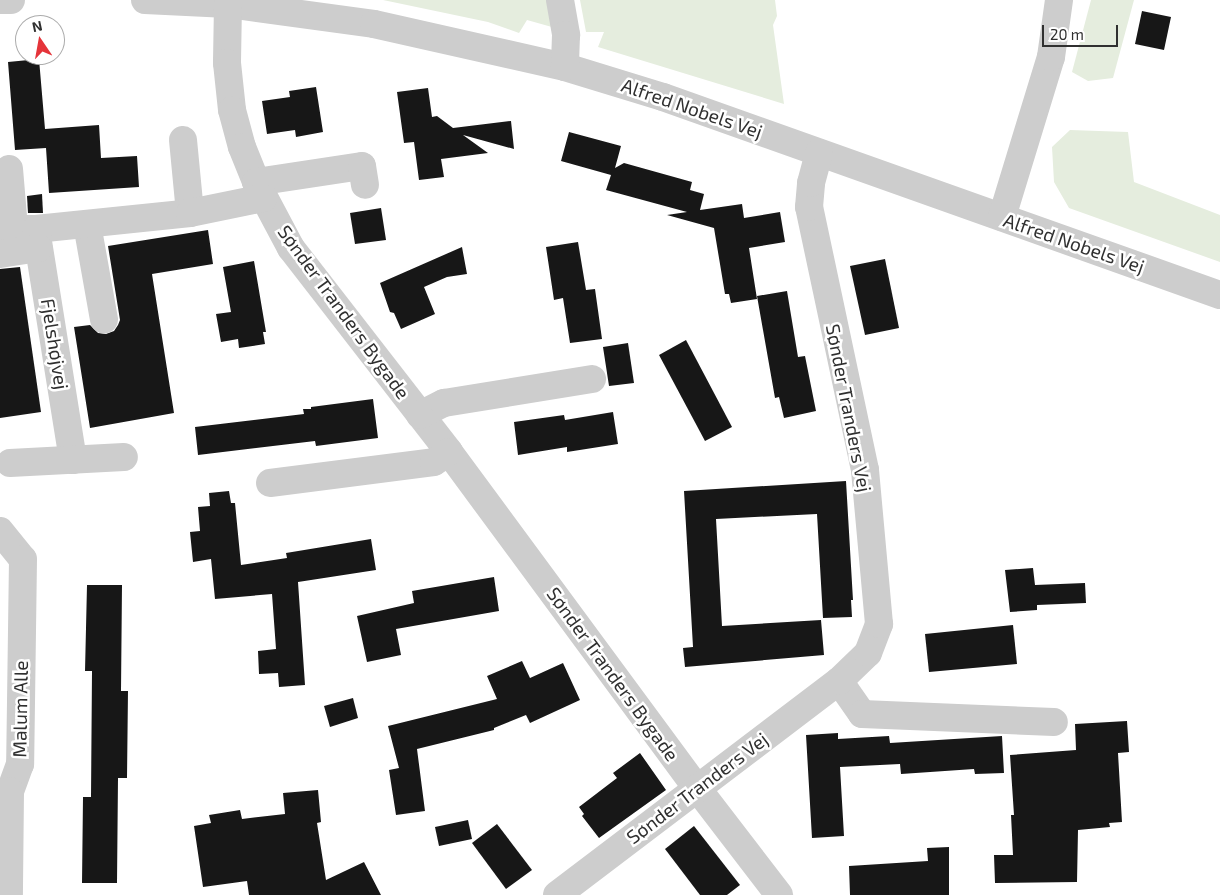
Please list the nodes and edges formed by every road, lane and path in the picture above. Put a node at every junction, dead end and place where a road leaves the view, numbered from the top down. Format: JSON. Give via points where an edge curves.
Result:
{"nodes":[{"id":1,"x":0,"y":0,"type":"edge"},
{"id":2,"x":11,"y":0,"type":"edge"},
{"id":3,"x":145,"y":0,"type":"edge"},
{"id":4,"x":560,"y":0,"type":"edge"},
{"id":5,"x":1059,"y":0,"type":"edge"},
{"id":6,"x":228,"y":4,"type":"junction"},
{"id":7,"x":565,"y":67,"type":"junction"},
{"id":8,"x":183,"y":140,"type":"dead end"},
{"id":9,"x":819,"y":152,"type":"junction"},
{"id":10,"x":9,"y":169,"type":"dead end"},
{"id":11,"x":365,"y":185,"type":"dead end"},
{"id":12,"x":260,"y":190,"type":"junction"},
{"id":13,"x":190,"y":213,"type":"junction"},
{"id":14,"x":1002,"y":217,"type":"junction"},
{"id":15,"x":86,"y":224,"type":"junction"},
{"id":16,"x":22,"y":234,"type":"edge"},
{"id":17,"x":0,"y":254,"type":"edge"},
{"id":18,"x":1220,"y":295,"type":"edge"},
{"id":19,"x":104,"y":319,"type":"dead end"},
{"id":20,"x":592,"y":379,"type":"dead end"},
{"id":21,"x":420,"y":415,"type":"junction"},
{"id":22,"x":449,"y":452,"type":"junction"},
{"id":23,"x":124,"y":456,"type":"dead end"},
{"id":24,"x":73,"y":460,"type":"junction"},
{"id":25,"x":10,"y":463,"type":"dead end"},
{"id":26,"x":270,"y":483,"type":"dead end"},
{"id":27,"x":0,"y":530,"type":"edge"},
{"id":28,"x":838,"y":681,"type":"junction"},
{"id":29,"x":1054,"y":722,"type":"dead end"},
{"id":30,"x":697,"y":788,"type":"junction"},
{"id":31,"x":9,"y":895,"type":"edge"},
{"id":32,"x":557,"y":895,"type":"edge"},
{"id":33,"x":779,"y":895,"type":"edge"}],
"edges":[{"from":1,"to":2,"type":"street"},
{"from":3,"to":6,"type":"street","name":"Alfred Nobels Vej"},
{"from":4,"to":7,"type":"street","via":[[566,35]]},
{"from":5,"to":14,"type":"street","via":[[1051,57]]},
{"from":6,"to":7,"type":"street","name":"Alfred Nobels Vej","via":[[374,24]]},
{"from":6,"to":12,"type":"street","name":"Sønder Tranders Bygade","via":[[227,63],[232,110],[242,147]]},
{"from":7,"to":9,"type":"street","name":"Alfred Nobels Vej","via":[[663,97]]},
{"from":8,"to":13,"type":"street"},
{"from":9,"to":14,"type":"street","name":"Alfred Nobels Vej"},
{"from":9,"to":28,"type":"street","name":"Sønder Tranders Vej","via":[[809,208],[865,470],[879,624],[868,652]]},
{"from":10,"to":16,"type":"street","name":"Fjelshøjvej"},
{"from":11,"to":12,"type":"street","via":[[362,166]]},
{"from":12,"to":13,"type":"street"},
{"from":12,"to":21,"type":"street","name":"Sønder Tranders Bygade","via":[[291,248]]},
{"from":13,"to":15,"type":"street"},
{"from":14,"to":18,"type":"street","name":"Alfred Nobels Vej"},
{"from":15,"to":16,"type":"street"},
{"from":15,"to":19,"type":"street"},
{"from":16,"to":17,"type":"street"},
{"from":16,"to":24,"type":"street","name":"Fjelshøjvej"},
{"from":20,"to":21,"type":"street","name":"Sønder Tranders Bygade","via":[[444,403]]},
{"from":21,"to":22,"type":"street","name":"Sønder Tranders Bygade"},
{"from":22,"to":26,"type":"street","via":[[434,462]]},
{"from":22,"to":30,"type":"street","name":"Sønder Tranders Bygade"},
{"from":23,"to":24,"type":"street"},
{"from":24,"to":25,"type":"street"},
{"from":27,"to":31,"type":"street","name":"Malum Alle","via":[[23,559],[20,764],[10,791]]},
{"from":28,"to":29,"type":"street","via":[[862,714]]},
{"from":28,"to":30,"type":"street","name":"Sønder Tranders Vej"},
{"from":30,"to":32,"type":"street","name":"Sønder Tranders Vej"},
{"from":30,"to":33,"type":"street","name":"Sønder Tranders Bygade"}]}
